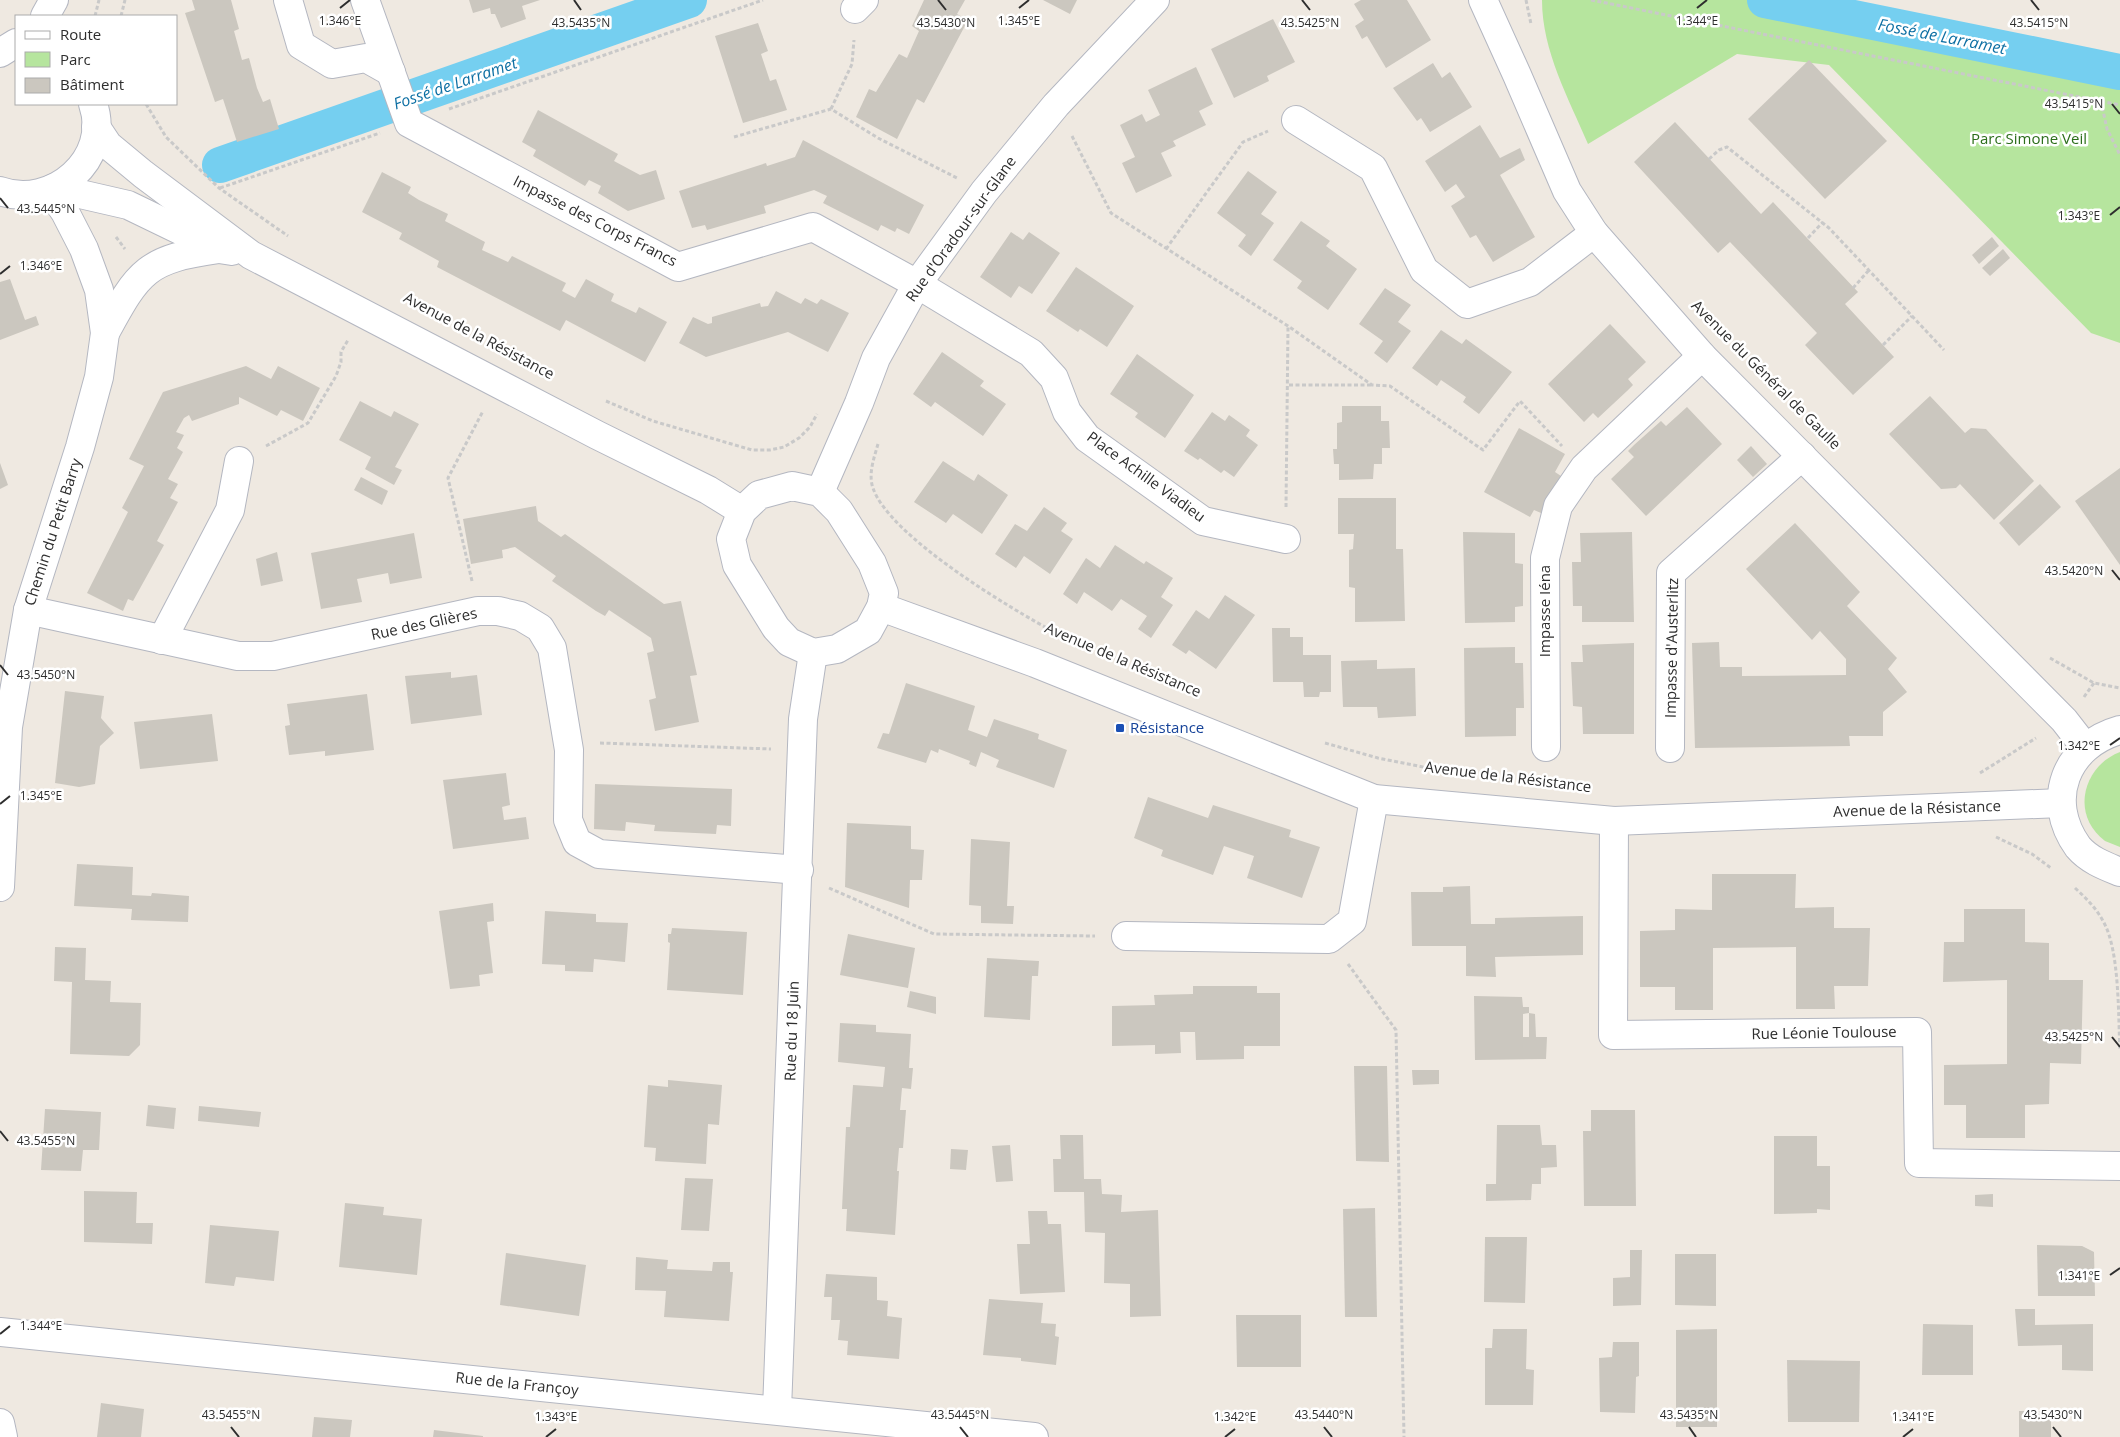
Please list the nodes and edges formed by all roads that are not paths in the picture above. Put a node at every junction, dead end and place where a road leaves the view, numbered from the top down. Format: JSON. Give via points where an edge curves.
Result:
{"nodes":[{"id":1,"x":54,"y":0,"type":"edge"},
{"id":2,"x":288,"y":0,"type":"edge"},
{"id":3,"x":365,"y":0,"type":"edge"},
{"id":4,"x":1155,"y":0,"type":"edge"},
{"id":5,"x":1483,"y":0,"type":"edge"},
{"id":6,"x":1504,"y":0,"type":"edge"},
{"id":7,"x":46,"y":15,"type":"edge"},
{"id":8,"x":15,"y":44,"type":"edge"},
{"id":9,"x":15,"y":51,"type":"edge"},
{"id":10,"x":0,"y":53,"type":"edge"},
{"id":11,"x":391,"y":72,"type":"junction"},
{"id":12,"x":1517,"y":75,"type":"junction"},
{"id":13,"x":95,"y":116,"type":"edge"},
{"id":14,"x":1296,"y":120,"type":"road end"},
{"id":15,"x":52,"y":189,"type":"junction"},
{"id":16,"x":0,"y":191,"type":"edge"},
{"id":17,"x":1594,"y":233,"type":"junction"},
{"id":18,"x":220,"y":249,"type":"junction"},
{"id":19,"x":251,"y":255,"type":"junction"},
{"id":20,"x":917,"y":284,"type":"junction"},
{"id":21,"x":105,"y":333,"type":"junction"},
{"id":22,"x":1702,"y":356,"type":"junction"},
{"id":23,"x":1802,"y":456,"type":"junction"},
{"id":24,"x":239,"y":461,"type":"road end"},
{"id":25,"x":820,"y":492,"type":"junction"},
{"id":26,"x":742,"y":511,"type":"junction"},
{"id":27,"x":1286,"y":539,"type":"road end"},
{"id":28,"x":881,"y":607,"type":"junction"},
{"id":29,"x":28,"y":610,"type":"junction"},
{"id":30,"x":162,"y":640,"type":"junction"},
{"id":31,"x":813,"y":653,"type":"junction"},
{"id":32,"x":2120,"y":730,"type":"edge"},
{"id":33,"x":1546,"y":747,"type":"dead end"},
{"id":34,"x":2085,"y":747,"type":"junction"},
{"id":35,"x":1670,"y":748,"type":"dead end"},
{"id":36,"x":1374,"y":800,"type":"junction"},
{"id":37,"x":2062,"y":803,"type":"junction"},
{"id":38,"x":1614,"y":821,"type":"junction"},
{"id":39,"x":799,"y":870,"type":"junction"},
{"id":40,"x":2120,"y":872,"type":"edge"},
{"id":41,"x":0,"y":887,"type":"edge"},
{"id":42,"x":1126,"y":936,"type":"road end"},
{"id":43,"x":2120,"y":1166,"type":"edge"},
{"id":44,"x":0,"y":1332,"type":"edge"},
{"id":45,"x":777,"y":1410,"type":"junction"},
{"id":46,"x":0,"y":1423,"type":"edge"},
{"id":47,"x":3,"y":1437,"type":"edge"},
{"id":48,"x":1034,"y":1437,"type":"edge"}],
"edges":[{"from":1,"to":7,"type":"street"},
{"from":2,"to":11,"type":"street","via":[[301,45],[332,64],[366,58]]},
{"from":3,"to":11,"type":"street"},
{"from":4,"to":20,"type":"street","name":"Rue d'Oradour-sur-Glane","via":[[1056,105],[984,192]]},
{"from":5,"to":12,"type":"street","name":"Avenue du Général de Gaulle"},
{"from":6,"to":12,"type":"street","name":"Avenue du Général de Gaulle"},
{"from":8,"to":10,"type":"street"},
{"from":9,"to":10,"type":"street"},
{"from":11,"to":20,"type":"street","name":"Impasse des Corps Francs","via":[[409,123],[678,267],[813,227]]},
{"from":12,"to":17,"type":"street","name":"Avenue du Général de Gaulle","via":[[1567,191]]},
{"from":13,"to":15,"type":"street","via":[[91,149],[81,168]]},
{"from":13,"to":19,"type":"street","via":[[108,145]]},
{"from":14,"to":17,"type":"street","via":[[1373,168],[1424,270],[1467,304],[1530,282]]},
{"from":15,"to":16,"type":"street","via":[[28,195]]},
{"from":15,"to":18,"type":"street","via":[[128,206]]},
{"from":15,"to":21,"type":"street","name":"Chemin du Petit Barry","via":[[84,249],[99,290]]},
{"from":17,"to":22,"type":"street","name":"Avenue du Général de Gaulle"},
{"from":18,"to":19,"type":"street"},
{"from":18,"to":21,"type":"street","via":[[182,254],[144,272]]},
{"from":19,"to":26,"type":"street","via":[[708,490]]},
{"from":20,"to":25,"type":"street","name":"Rue d'Oradour-sur-Glane","via":[[876,358]]},
{"from":20,"to":27,"type":"street","name":"Place Achille Viadieu","via":[[1030,353],[1054,378],[1067,412],[1087,438],[1202,521]]},
{"from":21,"to":29,"type":"street","name":"Chemin du Petit Barry","via":[[98,377],[80,447]]},
{"from":22,"to":23,"type":"street","name":"Avenue du Général de Gaulle"},
{"from":22,"to":33,"type":"street","name":"Impasse Iéna","via":[[1584,468],[1558,506],[1545,558]]},
{"from":23,"to":34,"type":"street","name":"Avenue du Général de Gaulle","via":[[2064,720]]},
{"from":23,"to":35,"type":"street","name":"Impasse d'Austerlitz","via":[[1670,573]]},
{"from":24,"to":30,"type":"street","via":[[230,510]]},
{"from":25,"to":26,"type":"street","via":[[792,486],[759,495]]},
{"from":25,"to":28,"type":"street","via":[[840,511],[872,563],[884,592]]},
{"from":26,"to":31,"type":"street","via":[[731,539],[736,565],[776,628],[789,642]]},
{"from":28,"to":31,"type":"street","via":[[868,631],[837,649]]},
{"from":28,"to":36,"type":"street","name":"Avenue de la Résistance","via":[[1035,663]]},
{"from":29,"to":30,"type":"street","name":"Rue des Glières"},
{"from":29,"to":41,"type":"street","name":"Chemin du Petit Barry","via":[[8,727]]},
{"from":30,"to":39,"type":"street","name":"Rue des Glières","via":[[238,656],[273,656],[478,611],[498,610],[520,616],[540,628],[552,648],[569,750],[568,820],[577,842],[598,854]]},
{"from":31,"to":39,"type":"street","name":"Rue du 18 Juin","via":[[803,719]]},
{"from":32,"to":34,"type":"street","via":[[2104,734]]},
{"from":34,"to":37,"type":"street","via":[[2067,773]]},
{"from":36,"to":38,"type":"street","name":"Avenue de la Résistance"},
{"from":36,"to":42,"type":"street","via":[[1352,920],[1329,939]]},
{"from":37,"to":38,"type":"street","name":"Avenue de la Résistance"},
{"from":37,"to":40,"type":"street","via":[[2066,827],[2079,848],[2098,864]]},
{"from":38,"to":43,"type":"street","name":"Rue Léonie Toulouse","via":[[1613,1035],[1917,1032],[1919,1163]]},
{"from":39,"to":45,"type":"street","name":"Rue du 18 Juin"},
{"from":44,"to":45,"type":"street","name":"Rue de la Françoy"},
{"from":45,"to":48,"type":"street","name":"Rue de la Françoy"},
{"from":46,"to":47,"type":"street"}]}
